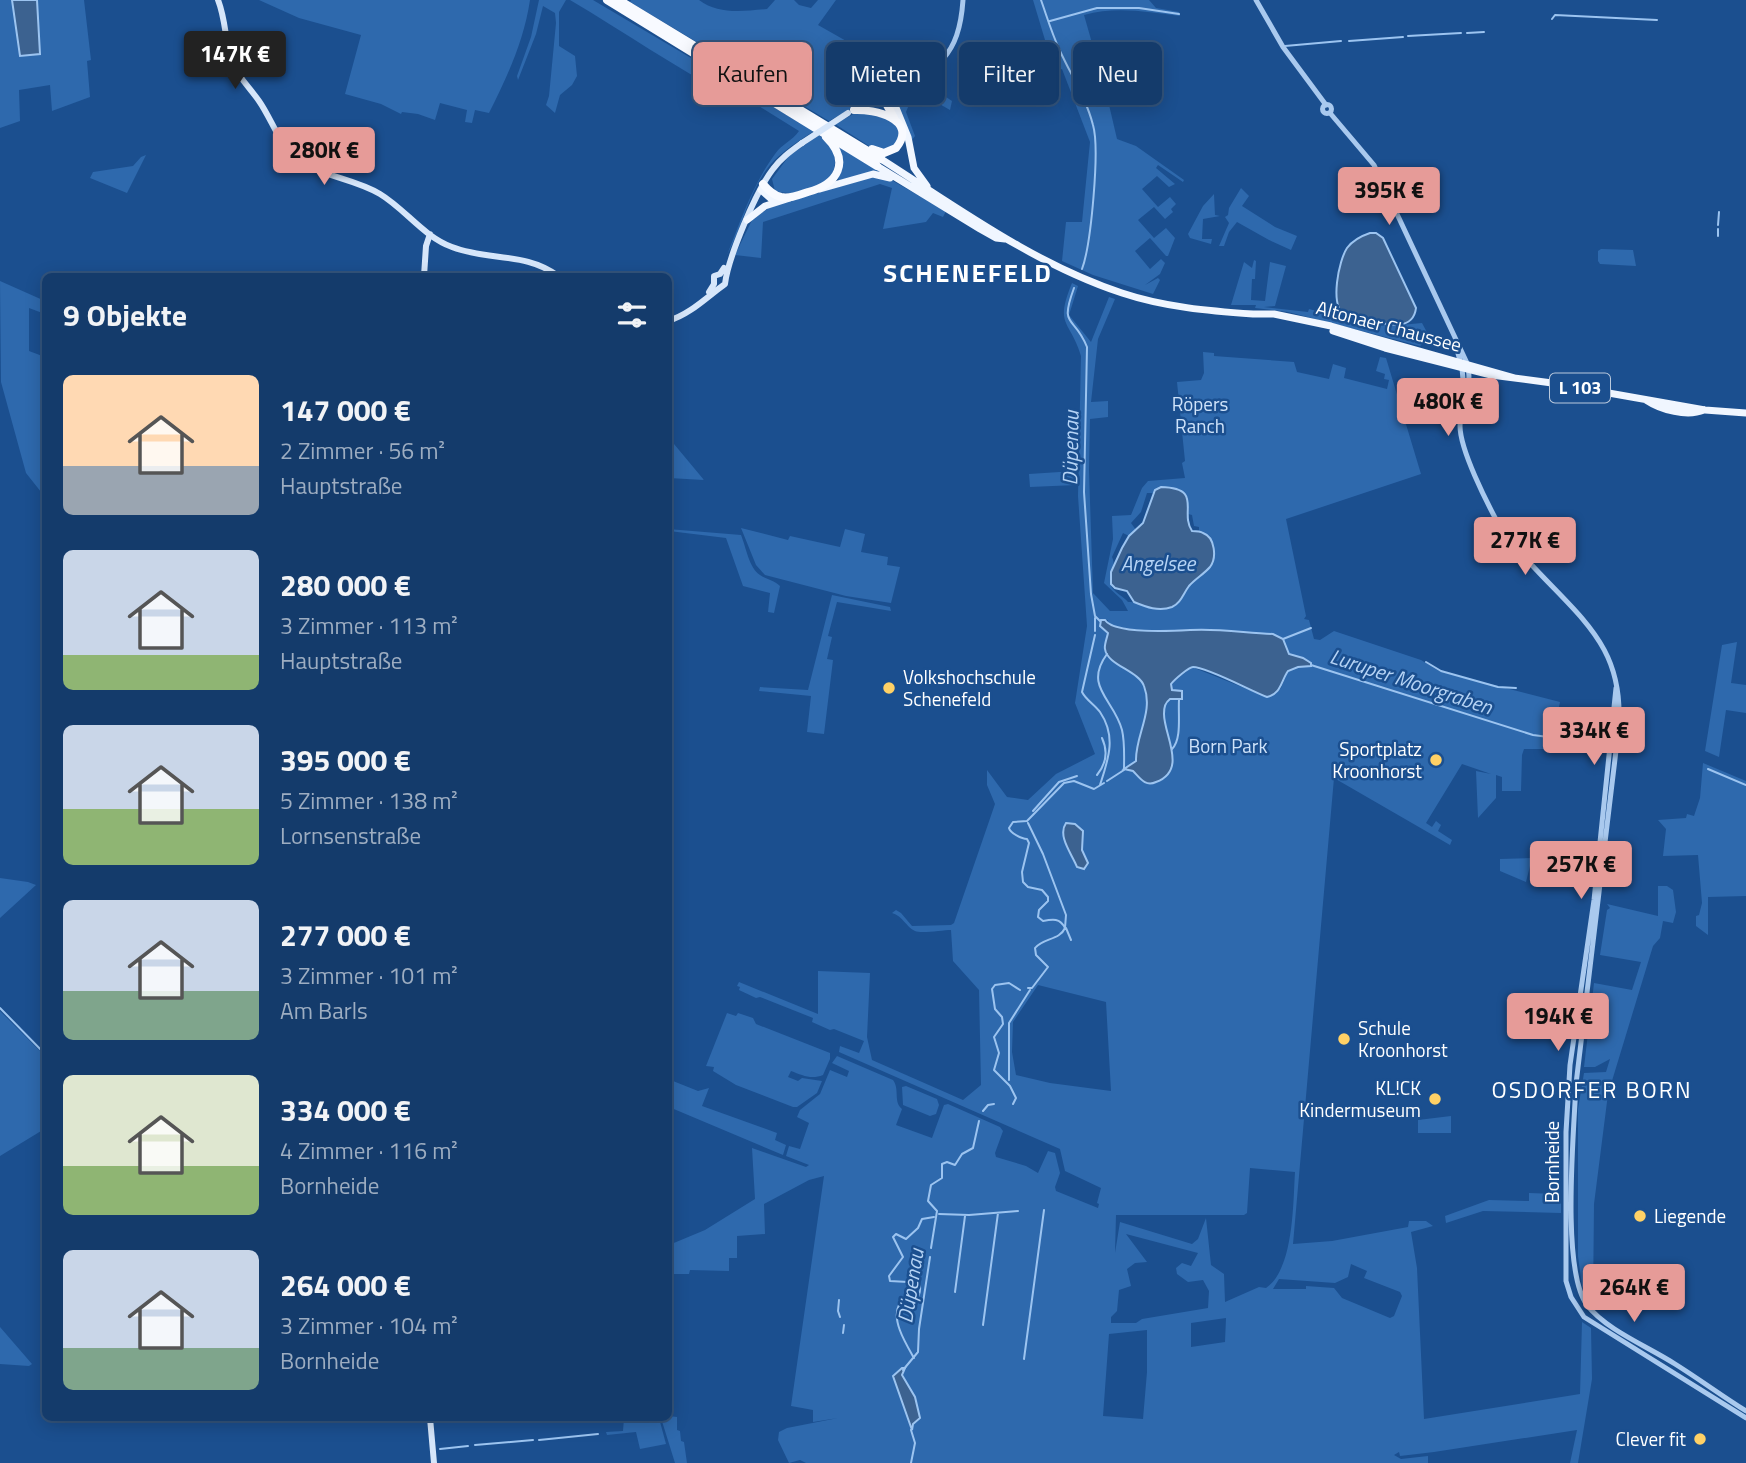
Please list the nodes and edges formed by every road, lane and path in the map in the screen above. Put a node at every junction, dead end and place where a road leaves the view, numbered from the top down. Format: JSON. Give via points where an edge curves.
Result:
{"nodes":[{"id":1,"x":218,"y":0,"type":"edge"},
{"id":2,"x":607,"y":0,"type":"edge"},
{"id":3,"x":619,"y":0,"type":"edge"},
{"id":4,"x":963,"y":0,"type":"edge"},
{"id":5,"x":1256,"y":0,"type":"edge"},
{"id":6,"x":945,"y":57,"type":"edge"},
{"id":7,"x":864,"y":105,"type":"edge"},
{"id":8,"x":887,"y":105,"type":"edge"},
{"id":9,"x":893,"y":105,"type":"edge"},
{"id":10,"x":851,"y":111,"type":"junction"},
{"id":11,"x":895,"y":120,"type":"junction"},
{"id":12,"x":809,"y":123,"type":"junction"},
{"id":13,"x":856,"y":144,"type":"junction"},
{"id":14,"x":879,"y":162,"type":"junction"},
{"id":15,"x":910,"y":186,"type":"junction"},
{"id":16,"x":762,"y":187,"type":"junction"},
{"id":17,"x":816,"y":190,"type":"junction"},
{"id":18,"x":932,"y":191,"type":"junction"},
{"id":19,"x":794,"y":197,"type":"junction"},
{"id":20,"x":779,"y":201,"type":"junction"},
{"id":21,"x":747,"y":220,"type":"junction"},
{"id":22,"x":429,"y":234,"type":"junction"},
{"id":23,"x":1006,"y":239,"type":"junction"},
{"id":24,"x":424,"y":273,"type":"edge"},
{"id":25,"x":553,"y":273,"type":"edge"},
{"id":26,"x":722,"y":275,"type":"junction"},
{"id":27,"x":715,"y":286,"type":"junction"},
{"id":28,"x":672,"y":319,"type":"edge"},
{"id":29,"x":1464,"y":366,"type":"junction"},
{"id":30,"x":1480,"y":373,"type":"junction"},
{"id":31,"x":1515,"y":377,"type":"junction"},
{"id":32,"x":1470,"y":380,"type":"junction"},
{"id":33,"x":1464,"y":396,"type":"junction"},
{"id":34,"x":1746,"y":413,"type":"edge"},
{"id":35,"x":1615,"y":732,"type":"junction"},
{"id":36,"x":1604,"y":800,"type":"junction"},
{"id":37,"x":1607,"y":819,"type":"junction"},
{"id":38,"x":1575,"y":1035,"type":"junction"},
{"id":39,"x":1579,"y":1055,"type":"junction"},
{"id":40,"x":1567,"y":1140,"type":"junction"},
{"id":41,"x":1573,"y":1165,"type":"junction"},
{"id":42,"x":1565,"y":1271,"type":"junction"},
{"id":43,"x":1576,"y":1271,"type":"junction"},
{"id":44,"x":1746,"y":1411,"type":"edge"},
{"id":45,"x":1746,"y":1418,"type":"edge"},
{"id":46,"x":430,"y":1421,"type":"edge"},
{"id":47,"x":435,"y":1463,"type":"edge"}],
"edges":[{"from":1,"to":22,"type":"main road","via":[[234,66],[284,145],[298,160],[374,191]]},
{"from":2,"to":12,"type":"highway","number":"L 103"},
{"from":3,"to":13,"type":"highway","number":"L 103"},
{"from":4,"to":6,"type":"street","via":[[959,33]]},
{"from":5,"to":29,"type":"street","via":[[1280,43],[1326,105],[1324,112],[1330,113],[1374,165]]},
{"from":7,"to":10,"type":"main road"},
{"from":8,"to":11,"type":"highway"},
{"from":9,"to":18,"type":"main road","via":[[908,137],[914,168]]},
{"from":10,"to":11,"type":"highway","via":[[876,111]]},
{"from":10,"to":16,"type":"main road","bridge":true,"via":[[780,160]]},
{"from":11,"to":13,"type":"highway","via":[[902,134],[894,150],[878,152]]},
{"from":12,"to":14,"type":"highway","number":"L 103"},
{"from":12,"to":17,"type":"highway","via":[[832,144],[839,161],[832,180]]},
{"from":13,"to":14,"type":"highway","number":"L 103"},
{"from":14,"to":15,"type":"main road","number":"L 103"},
{"from":14,"to":18,"type":"main road","number":"L 103"},
{"from":15,"to":17,"type":"main road","via":[[873,174]]},
{"from":15,"to":23,"type":"main road","name":"Altonaer Chaussee","number":"L 103","via":[[996,238]]},
{"from":16,"to":19,"type":"highway","via":[[778,196]]},
{"from":16,"to":20,"type":"main road"},
{"from":16,"to":21,"type":"main road"},
{"from":17,"to":19,"type":"highway"},
{"from":18,"to":23,"type":"main road","name":"Altonaer Chaussee","number":"L 103"},
{"from":19,"to":20,"type":"main road"},
{"from":20,"to":21,"type":"main road"},
{"from":21,"to":26,"type":"main road"},
{"from":22,"to":24,"type":"main road"},
{"from":22,"to":25,"type":"main road","via":[[448,246],[523,260]]},
{"from":23,"to":29,"type":"main road","name":"Altonaer Chaussee","number":"L 103","via":[[1076,276],[1124,294],[1183,307],[1315,322]]},
{"from":26,"to":27,"type":"main road","via":[[714,276]]},
{"from":26,"to":27,"type":"main road","via":[[725,284]]},
{"from":27,"to":28,"type":"main road","via":[[705,299]]},
{"from":29,"to":30,"type":"main road","name":"Altonaer Chaussee","number":"L 103"},
{"from":29,"to":31,"type":"main road","name":"Altonaer Chaussee","number":"L 103"},
{"from":29,"to":32,"type":"street"},
{"from":29,"to":33,"type":"street"},
{"from":30,"to":31,"type":"main road","name":"Altonaer Chaussee","number":"L 103"},
{"from":30,"to":32,"type":"street"},
{"from":31,"to":34,"type":"main road","name":"Altonaer Chaussee","number":"L 103","via":[[1663,405]]},
{"from":32,"to":33,"type":"street"},
{"from":33,"to":35,"type":"street","via":[[1460,428],[1469,460],[1499,524],[1596,636],[1613,664]]},
{"from":35,"to":36,"type":"street","name":"Bornheide"},
{"from":35,"to":37,"type":"street","name":"Bornheide"},
{"from":36,"to":37,"type":"street"},
{"from":36,"to":38,"type":"street","name":"Bornheide"},
{"from":37,"to":39,"type":"street","name":"Bornheide"},
{"from":38,"to":39,"type":"street"},
{"from":38,"to":40,"type":"street","name":"Bornheide"},
{"from":39,"to":41,"type":"street","name":"Bornheide"},
{"from":40,"to":41,"type":"street"},
{"from":40,"to":42,"type":"street","name":"Bornheide"},
{"from":41,"to":43,"type":"street","name":"Bornheide"},
{"from":42,"to":43,"type":"street"},
{"from":42,"to":45,"type":"street","name":"Bornheide","via":[[1571,1297],[1584,1317]]},
{"from":43,"to":44,"type":"street","name":"Bornheide","via":[[1580,1292],[1597,1315]]},
{"from":46,"to":47,"type":"main road"}]}
